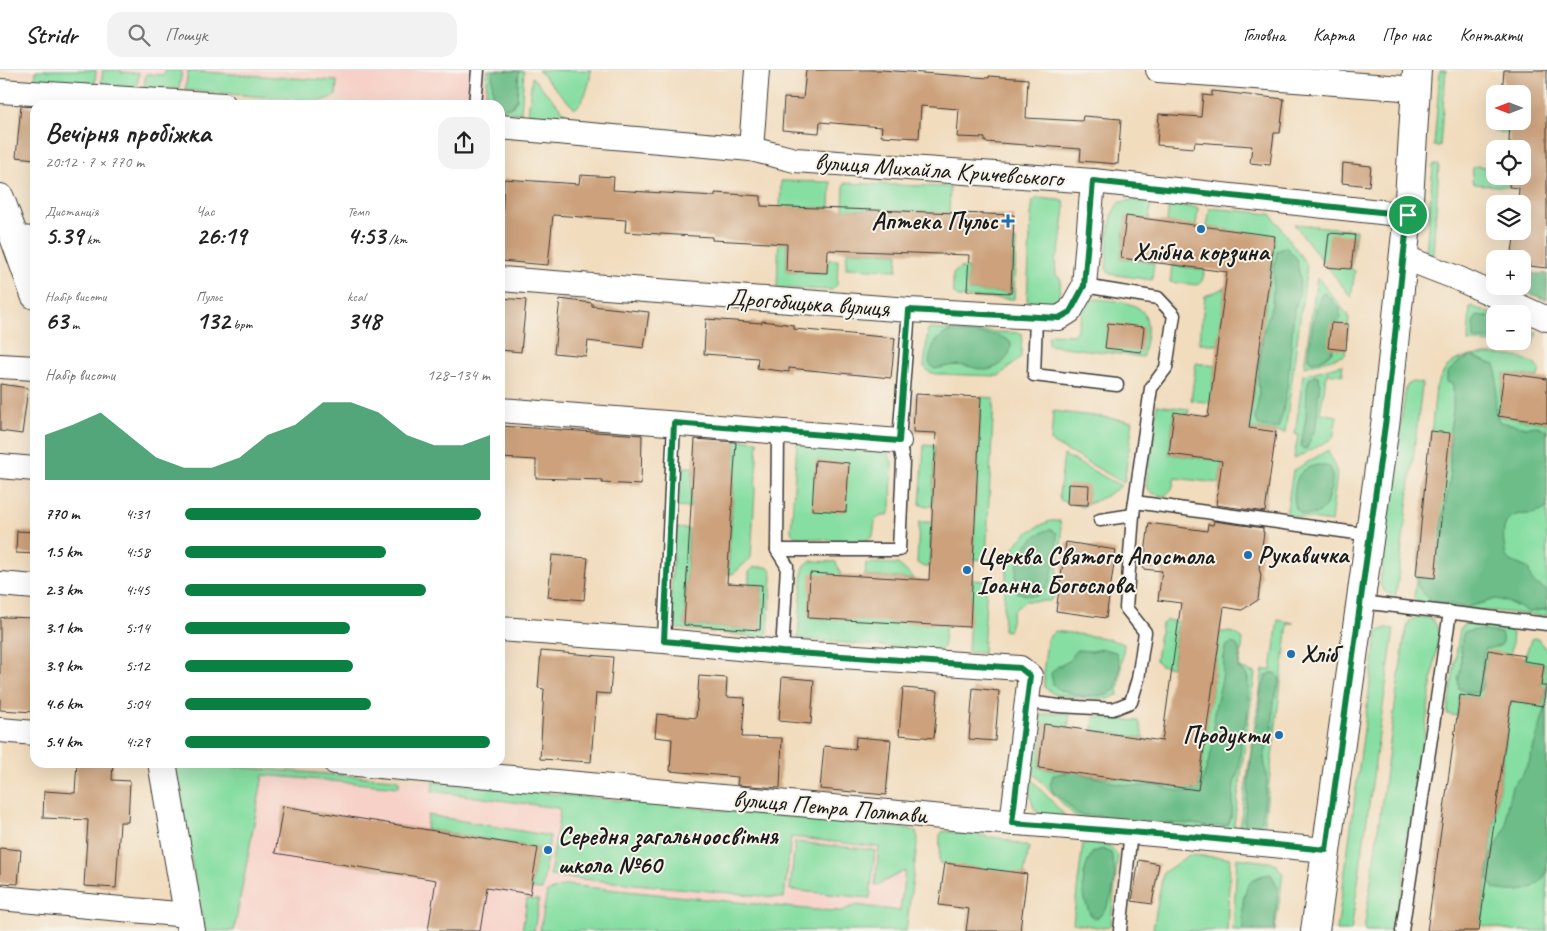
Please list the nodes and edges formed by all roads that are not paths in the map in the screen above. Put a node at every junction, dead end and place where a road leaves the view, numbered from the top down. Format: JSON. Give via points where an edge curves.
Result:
{"nodes":[{"id":1,"x":478,"y":70,"type":"edge"},
{"id":2,"x":757,"y":70,"type":"edge"},
{"id":3,"x":1158,"y":70,"type":"edge"},
{"id":4,"x":1416,"y":80,"type":"edge"},
{"id":5,"x":0,"y":91,"type":"edge"},
{"id":6,"x":144,"y":100,"type":"edge"},
{"id":7,"x":475,"y":100,"type":"edge"},
{"id":8,"x":505,"y":127,"type":"edge"},
{"id":9,"x":751,"y":149,"type":"junction"},
{"id":10,"x":1093,"y":181,"type":"junction"},
{"id":11,"x":1408,"y":215,"type":"junction"},
{"id":12,"x":11,"y":221,"type":"edge"},
{"id":13,"x":1403,"y":257,"type":"junction"},
{"id":14,"x":30,"y":280,"type":"edge"},
{"id":15,"x":505,"y":280,"type":"edge"},
{"id":16,"x":1084,"y":286,"type":"junction"},
{"id":17,"x":909,"y":310,"type":"junction"},
{"id":18,"x":1036,"y":318,"type":"junction"},
{"id":19,"x":1547,"y":319,"type":"edge"},
{"id":20,"x":0,"y":366,"type":"edge"},
{"id":21,"x":30,"y":368,"type":"edge"},
{"id":22,"x":1117,"y":385,"type":"dead end"},
{"id":23,"x":505,"y":410,"type":"edge"},
{"id":24,"x":674,"y":423,"type":"junction"},
{"id":25,"x":778,"y":432,"type":"junction"},
{"id":26,"x":899,"y":441,"type":"junction"},
{"id":27,"x":0,"y":466,"type":"edge"},
{"id":28,"x":30,"y":469,"type":"edge"},
{"id":29,"x":1135,"y":502,"type":"junction"},
{"id":30,"x":1132,"y":515,"type":"junction"},
{"id":31,"x":1100,"y":520,"type":"dead end"},
{"id":32,"x":1370,"y":535,"type":"junction"},
{"id":33,"x":777,"y":550,"type":"junction"},
{"id":34,"x":0,"y":584,"type":"edge"},
{"id":35,"x":30,"y":587,"type":"edge"},
{"id":36,"x":1361,"y":602,"type":"junction"},
{"id":37,"x":1450,"y":612,"type":"junction"},
{"id":38,"x":1547,"y":624,"type":"edge"},
{"id":39,"x":505,"y":629,"type":"edge"},
{"id":40,"x":664,"y":641,"type":"junction"},
{"id":41,"x":782,"y":652,"type":"junction"},
{"id":42,"x":1027,"y":702,"type":"junction"},
{"id":43,"x":0,"y":730,"type":"edge"},
{"id":44,"x":30,"y":733,"type":"edge"},
{"id":45,"x":163,"y":768,"type":"edge"},
{"id":46,"x":401,"y":768,"type":"edge"},
{"id":47,"x":1012,"y":823,"type":"junction"},
{"id":48,"x":1131,"y":832,"type":"junction"},
{"id":49,"x":1326,"y":850,"type":"junction"},
{"id":50,"x":0,"y":898,"type":"edge"},
{"id":51,"x":189,"y":923,"type":"edge"},
{"id":52,"x":1120,"y":931,"type":"edge"},
{"id":53,"x":1315,"y":931,"type":"edge"},
{"id":54,"x":1402,"y":931,"type":"edge"}],
"edges":[{"from":1,"to":7,"type":"lane"},
{"from":2,"to":9,"type":"street"},
{"from":3,"to":4,"type":"street"},
{"from":4,"to":11,"type":"main road"},
{"from":5,"to":6,"type":"street"},
{"from":8,"to":9,"type":"street","name":"вулиця Михайла Кричевського"},
{"from":9,"to":10,"type":"street","name":"вулиця Михайла Кричевського","via":[[795,160]]},
{"from":10,"to":11,"type":"street","name":"вулиця Михайла Кричевського"},
{"from":10,"to":16,"type":"street","name":"Дрогобицька вулиця"},
{"from":11,"to":13,"type":"main road"},
{"from":12,"to":14,"type":"main road"},
{"from":13,"to":19,"type":"street"},
{"from":13,"to":32,"type":"main road"},
{"from":15,"to":17,"type":"street","name":"Дрогобицька вулиця"},
{"from":16,"to":18,"type":"street","name":"Дрогобицька вулиця","via":[[1070,312],[1059,318]]},
{"from":16,"to":29,"type":"lane","via":[[1158,298],[1174,316],[1166,368],[1150,388]]},
{"from":17,"to":18,"type":"street","name":"Дрогобицька вулиця"},
{"from":17,"to":26,"type":"lane"},
{"from":18,"to":22,"type":"lane","via":[[1034,375]]},
{"from":20,"to":21,"type":"street"},
{"from":23,"to":24,"type":"street"},
{"from":24,"to":25,"type":"street"},
{"from":24,"to":40,"type":"lane"},
{"from":25,"to":26,"type":"street"},
{"from":25,"to":33,"type":"lane"},
{"from":26,"to":33,"type":"lane","via":[[903,461],[899,550]]},
{"from":27,"to":28,"type":"street"},
{"from":29,"to":30,"type":"lane"},
{"from":29,"to":32,"type":"lane"},
{"from":30,"to":31,"type":"lane"},
{"from":30,"to":42,"type":"lane","via":[[1126,608],[1145,632],[1131,702],[1113,709]]},
{"from":32,"to":36,"type":"main road"},
{"from":33,"to":41,"type":"lane","via":[[787,566]]},
{"from":34,"to":35,"type":"street"},
{"from":36,"to":37,"type":"lane"},
{"from":36,"to":49,"type":"main road"},
{"from":37,"to":38,"type":"lane"},
{"from":37,"to":54,"type":"lane"},
{"from":39,"to":40,"type":"street"},
{"from":40,"to":41,"type":"street"},
{"from":41,"to":42,"type":"street","via":[[1020,668],[1030,676]]},
{"from":42,"to":47,"type":"street"},
{"from":43,"to":44,"type":"street"},
{"from":45,"to":51,"type":"main road"},
{"from":46,"to":47,"type":"street","name":"вулиця Петра Полтави"},
{"from":47,"to":48,"type":"street","name":"вулиця Петра Полтави"},
{"from":48,"to":49,"type":"street","name":"вулиця Петра Полтави"},
{"from":48,"to":52,"type":"lane"},
{"from":49,"to":53,"type":"main road"},
{"from":50,"to":51,"type":"street"}]}
